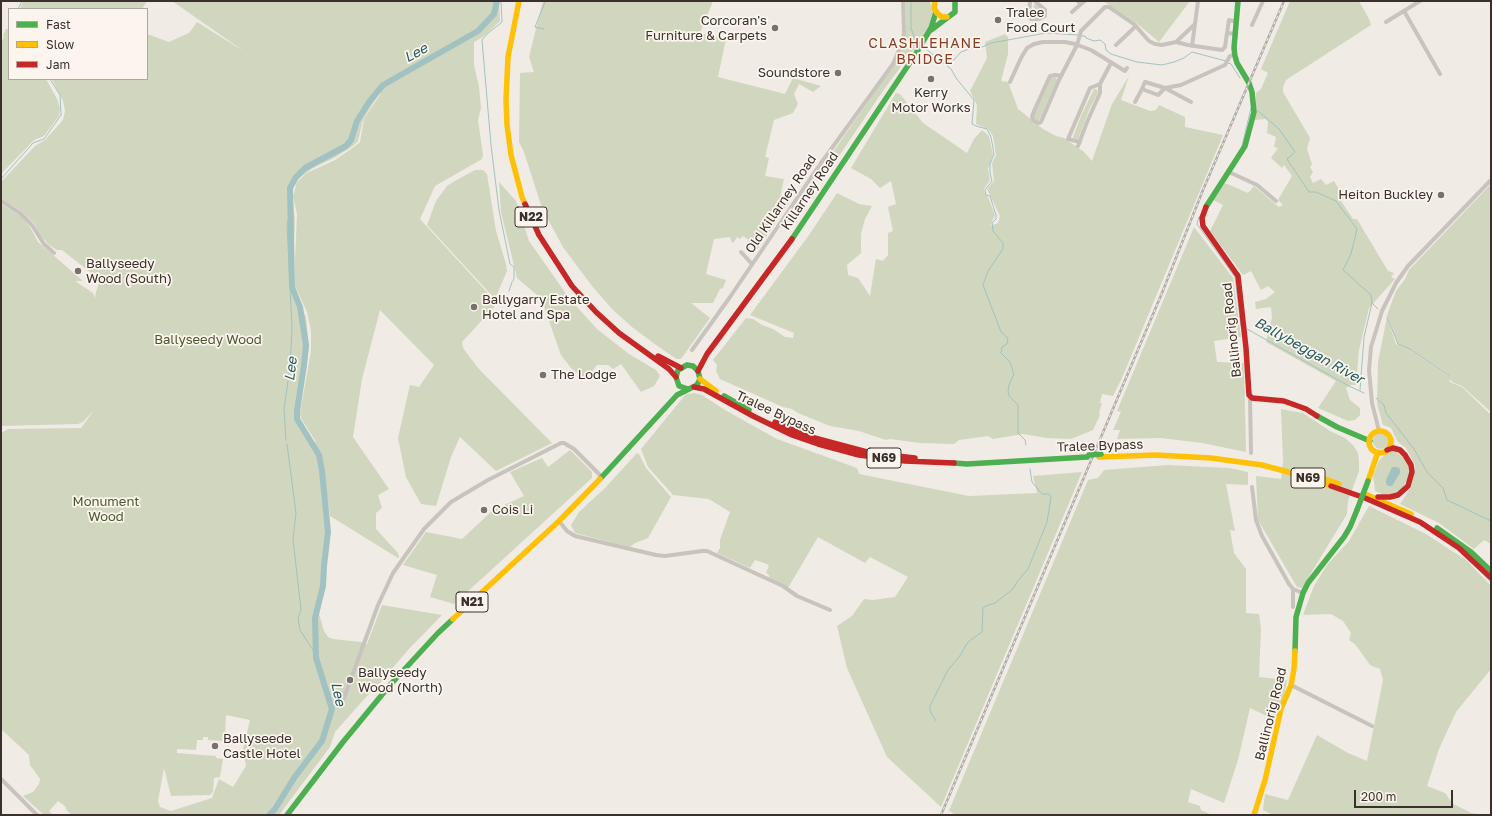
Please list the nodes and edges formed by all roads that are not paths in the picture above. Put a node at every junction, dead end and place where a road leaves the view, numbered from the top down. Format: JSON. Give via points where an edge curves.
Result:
{"nodes":[{"id":1,"x":519,"y":1,"type":"edge"},
{"id":2,"x":523,"y":1,"type":"edge"},
{"id":3,"x":903,"y":1,"type":"edge"},
{"id":4,"x":934,"y":1,"type":"edge"},
{"id":5,"x":955,"y":1,"type":"edge"},
{"id":6,"x":1030,"y":1,"type":"edge"},
{"id":7,"x":1034,"y":1,"type":"edge"},
{"id":8,"x":1198,"y":1,"type":"edge"},
{"id":9,"x":1238,"y":1,"type":"edge"},
{"id":10,"x":1262,"y":1,"type":"edge"},
{"id":11,"x":1420,"y":1,"type":"edge"},
{"id":12,"x":1081,"y":2,"type":"edge"},
{"id":13,"x":1404,"y":11,"type":"junction"},
{"id":14,"x":936,"y":12,"type":"junction"},
{"id":15,"x":1072,"y":12,"type":"dead end"},
{"id":16,"x":947,"y":17,"type":"junction"},
{"id":17,"x":1233,"y":21,"type":"dead end"},
{"id":18,"x":1386,"y":22,"type":"dead end"},
{"id":19,"x":1195,"y":24,"type":"junction"},
{"id":20,"x":1252,"y":25,"type":"dead end"},
{"id":21,"x":1136,"y":26,"type":"junction"},
{"id":22,"x":1227,"y":33,"type":"junction"},
{"id":23,"x":1236,"y":34,"type":"junction"},
{"id":24,"x":926,"y":37,"type":"junction"},
{"id":25,"x":1176,"y":42,"type":"junction"},
{"id":26,"x":1077,"y":45,"type":"junction"},
{"id":27,"x":1116,"y":45,"type":"dead end"},
{"id":28,"x":1192,"y":46,"type":"junction"},
{"id":29,"x":1232,"y":55,"type":"junction"},
{"id":30,"x":1111,"y":63,"type":"junction"},
{"id":31,"x":1127,"y":68,"type":"dead end"},
{"id":32,"x":1440,"y":74,"type":"dead end"},
{"id":33,"x":1061,"y":76,"type":"junction"},
{"id":34,"x":1010,"y":82,"type":"dead end"},
{"id":35,"x":1100,"y":84,"type":"junction"},
{"id":36,"x":1164,"y":88,"type":"junction"},
{"id":37,"x":1142,"y":89,"type":"junction"},
{"id":38,"x":1135,"y":102,"type":"dead end"},
{"id":39,"x":1192,"y":102,"type":"dead end"},
{"id":40,"x":1229,"y":172,"type":"junction"},
{"id":41,"x":1491,"y":180,"type":"edge"},
{"id":42,"x":1,"y":201,"type":"edge"},
{"id":43,"x":1276,"y":201,"type":"dead end"},
{"id":44,"x":741,"y":252,"type":"dead end"},
{"id":45,"x":54,"y":253,"type":"dead end"},
{"id":46,"x":752,"y":264,"type":"junction"},
{"id":47,"x":692,"y":350,"type":"dead end"},
{"id":48,"x":707,"y":354,"type":"junction"},
{"id":49,"x":690,"y":365,"type":"junction"},
{"id":50,"x":680,"y":368,"type":"junction"},
{"id":51,"x":698,"y":371,"type":"junction"},
{"id":52,"x":700,"y":379,"type":"junction"},
{"id":53,"x":677,"y":380,"type":"junction"},
{"id":54,"x":694,"y":387,"type":"junction"},
{"id":55,"x":688,"y":389,"type":"junction"},
{"id":56,"x":1250,"y":397,"type":"junction"},
{"id":57,"x":670,"y":401,"type":"junction"},
{"id":58,"x":1379,"y":431,"type":"junction"},
{"id":59,"x":1370,"y":442,"type":"junction"},
{"id":60,"x":1387,"y":450,"type":"junction"},
{"id":61,"x":1378,"y":452,"type":"junction"},
{"id":62,"x":1251,"y":453,"type":"dead end"},
{"id":63,"x":1100,"y":455,"type":"junction"},
{"id":64,"x":1088,"y":456,"type":"junction"},
{"id":65,"x":602,"y":477,"type":"junction"},
{"id":66,"x":1252,"y":487,"type":"dead end"},
{"id":67,"x":1374,"y":498,"type":"junction"},
{"id":68,"x":559,"y":521,"type":"junction"},
{"id":69,"x":1491,"y":571,"type":"edge"},
{"id":70,"x":1491,"y":578,"type":"edge"},
{"id":71,"x":1293,"y":589,"type":"junction"},
{"id":72,"x":1303,"y":593,"type":"junction"},
{"id":73,"x":1293,"y":607,"type":"dead end"},
{"id":74,"x":830,"y":610,"type":"dead end"},
{"id":75,"x":1291,"y":685,"type":"junction"},
{"id":76,"x":341,"y":706,"type":"dead end"},
{"id":77,"x":1372,"y":726,"type":"dead end"},
{"id":78,"x":1,"y":779,"type":"edge"},
{"id":79,"x":37,"y":815,"type":"edge"},
{"id":80,"x":287,"y":815,"type":"edge"},
{"id":81,"x":1254,"y":815,"type":"edge"}],
"edges":[{"from":1,"to":53,"type":"main road","number":"N22","via":[[508,57],[506,100],[511,155],[522,197],[539,235],[572,286],[619,333],[670,370]]},
{"from":2,"to":50,"type":"main road","number":"N22","via":[[511,68],[511,124],[520,174],[535,215],[574,281],[600,310],[653,353]]},
{"from":3,"to":46,"type":"street","name":"Old Killarney Road","via":[[903,41],[893,64]]},
{"from":4,"to":14,"type":"main road"},
{"from":5,"to":16,"type":"main road","via":[[955,12]]},
{"from":6,"to":7,"type":"street","via":[[1029,17],[1039,19],[1045,16],[1045,10]]},
{"from":8,"to":19,"type":"street"},
{"from":9,"to":23,"type":"main road","name":"Ballinorig Road"},
{"from":10,"to":20,"type":"street"},
{"from":11,"to":13,"type":"street"},
{"from":12,"to":15,"type":"street"},
{"from":13,"to":18,"type":"street"},
{"from":13,"to":32,"type":"street"},
{"from":14,"to":16,"type":"main road","via":[[942,17]]},
{"from":14,"to":24,"type":"main road","name":"Killarney Road"},
{"from":16,"to":24,"type":"main road","name":"Killarney Road"},
{"from":17,"to":22,"type":"street","via":[[1229,20]]},
{"from":19,"to":25,"type":"street"},
{"from":19,"to":28,"type":"street"},
{"from":21,"to":25,"type":"street","via":[[1155,44]]},
{"from":21,"to":26,"type":"street","via":[[1109,7],[1105,7],[1080,31]]},
{"from":21,"to":27,"type":"street"},
{"from":22,"to":23,"type":"street"},
{"from":22,"to":28,"type":"street","via":[[1225,47],[1222,50]]},
{"from":23,"to":29,"type":"main road","name":"Ballinorig Road"},
{"from":24,"to":48,"type":"main road","name":"Killarney Road","via":[[801,227]]},
{"from":25,"to":28,"type":"street"},
{"from":26,"to":30,"type":"street","via":[[1091,50]]},
{"from":26,"to":33,"type":"street"},
{"from":26,"to":34,"type":"street","via":[[1065,42],[1034,44],[1027,48]]},
{"from":29,"to":36,"type":"street","via":[[1225,65],[1180,85]]},
{"from":29,"to":40,"type":"main road","name":"Ballinorig Road","via":[[1249,83],[1254,107],[1245,146]]},
{"from":30,"to":31,"type":"street","via":[[1126,71]]},
{"from":30,"to":35,"type":"street"},
{"from":33,"to":33,"type":"street","via":[[1041,122],[1038,123],[1032,117],[1050,76]]},
{"from":35,"to":35,"type":"street","via":[[1100,93],[1079,144],[1068,139],[1090,88]]},
{"from":36,"to":37,"type":"street","via":[[1158,95]]},
{"from":36,"to":37,"type":"street","via":[[1145,82]]},
{"from":36,"to":39,"type":"street"},
{"from":37,"to":38,"type":"street"},
{"from":40,"to":43,"type":"street","via":[[1257,185]]},
{"from":40,"to":56,"type":"main road","name":"Ballinorig Road","via":[[1202,218],[1203,226],[1238,276]]},
{"from":41,"to":58,"type":"street","via":[[1408,266],[1382,311],[1371,347],[1369,370],[1371,398]]},
{"from":42,"to":45,"type":"street","via":[[20,213]]},
{"from":44,"to":46,"type":"street"},
{"from":46,"to":47,"type":"street","name":"Old Killarney Road"},
{"from":48,"to":49,"type":"main road","name":"Killarney Road"},
{"from":48,"to":51,"type":"main road","name":"Killarney Road"},
{"from":49,"to":50,"type":"main road"},
{"from":49,"to":51,"type":"main road"},
{"from":50,"to":53,"type":"main road"},
{"from":51,"to":52,"type":"main road"},
{"from":52,"to":54,"type":"main road"},
{"from":52,"to":64,"type":"main road","name":"Tralee Bypass","number":"N69","via":[[718,392],[780,425],[807,436],[861,451],[908,458],[962,460]]},
{"from":53,"to":55,"type":"main road","number":"N22","via":[[682,388]]},
{"from":53,"to":57,"type":"main road","number":"N21"},
{"from":54,"to":55,"type":"main road"},
{"from":54,"to":64,"type":"main road","name":"Tralee Bypass","number":"N69","via":[[704,389],[792,435],[859,454],[905,461],[967,464]]},
{"from":55,"to":57,"type":"main road","number":"N21"},
{"from":56,"to":59,"type":"main road","via":[[1284,401],[1306,409]]},
{"from":56,"to":62,"type":"street","name":"Ballinorig Road"},
{"from":57,"to":65,"type":"main road","number":"N21"},
{"from":58,"to":59,"type":"main road","via":[[1371,436]]},
{"from":58,"to":60,"type":"main road","via":[[1386,432],[1390,437],[1391,444]]},
{"from":59,"to":61,"type":"main road","via":[[1373,449]]},
{"from":60,"to":61,"type":"main road"},
{"from":60,"to":67,"type":"main road","via":[[1400,450],[1409,460],[1412,472],[1410,480],[1408,486],[1398,495]]},
{"from":61,"to":72,"type":"main road","name":"Ballinorig Road","bridge":true,"via":[[1350,527]]},
{"from":63,"to":64,"type":"main road","name":"Tralee Bypass","number":"N69","bridge":true},
{"from":63,"to":67,"type":"main road","name":"Tralee Bypass","number":"N69","via":[[1181,452],[1236,457],[1301,471]]},
{"from":63,"to":70,"type":"main road","name":"Tralee Bypass","number":"N69","via":[[1211,458],[1262,465],[1303,476],[1365,498],[1420,522],[1459,548]]},
{"from":65,"to":68,"type":"main road","number":"N21"},
{"from":65,"to":76,"type":"street","via":[[574,449],[561,443],[451,502],[424,529],[393,572],[378,605]]},
{"from":66,"to":71,"type":"street","via":[[1256,520],[1262,536]]},
{"from":67,"to":69,"type":"main road","number":"N69","via":[[1400,508],[1444,532]]},
{"from":68,"to":74,"type":"street","via":[[575,536],[656,555],[707,551]]},
{"from":68,"to":80,"type":"main road","number":"N21","via":[[438,633],[390,685]]},
{"from":71,"to":72,"type":"street"},
{"from":71,"to":73,"type":"street"},
{"from":72,"to":75,"type":"main road","name":"Ballinorig Road","via":[[1296,617]]},
{"from":75,"to":77,"type":"street"},
{"from":75,"to":81,"type":"main road","name":"Ballinorig Road","via":[[1281,709],[1268,769]]},
{"from":78,"to":79,"type":"street"}]}
